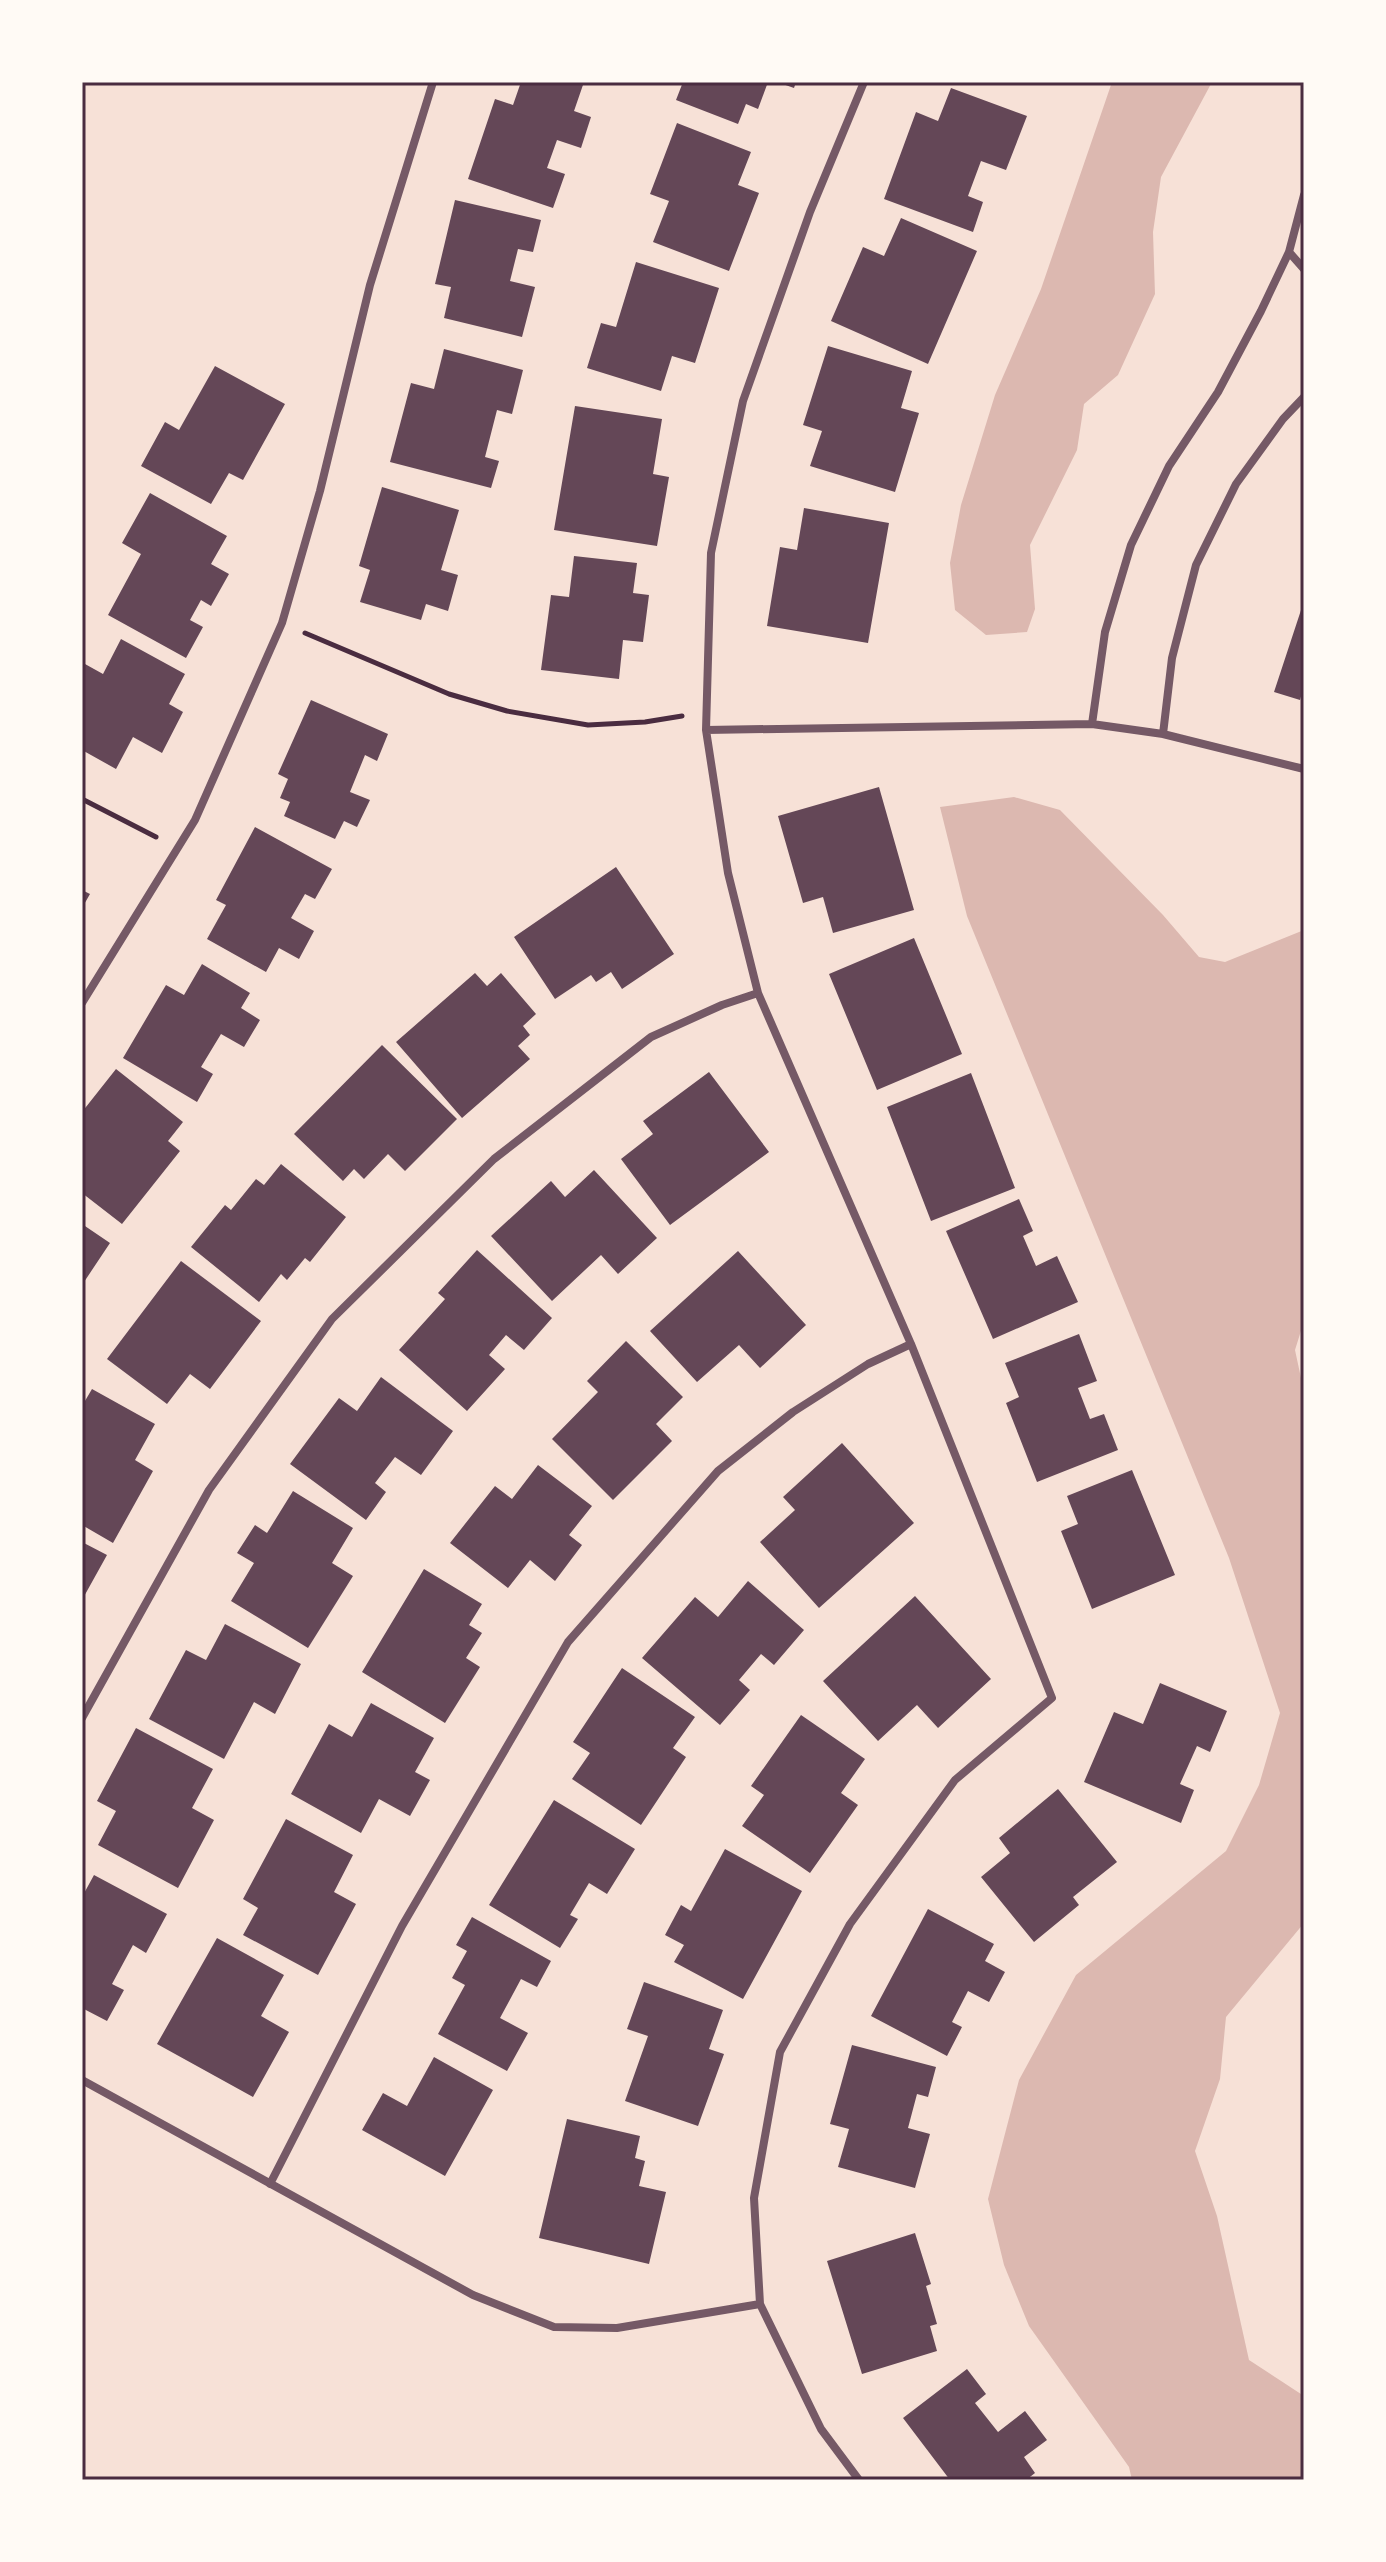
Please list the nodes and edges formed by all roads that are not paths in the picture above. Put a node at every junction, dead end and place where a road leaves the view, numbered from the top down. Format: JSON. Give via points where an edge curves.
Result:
{"nodes":[{"id":1,"x":433,"y":82,"type":"edge"},
{"id":2,"x":864,"y":82,"type":"edge"},
{"id":3,"x":1304,"y":195,"type":"edge"},
{"id":4,"x":1289,"y":252,"type":"junction"},
{"id":5,"x":1304,"y":269,"type":"edge"},
{"id":6,"x":1304,"y":397,"type":"edge"},
{"id":7,"x":1092,"y":724,"type":"junction"},
{"id":8,"x":706,"y":730,"type":"junction"},
{"id":9,"x":1163,"y":734,"type":"junction"},
{"id":10,"x":1304,"y":769,"type":"edge"},
{"id":11,"x":758,"y":993,"type":"junction"},
{"id":12,"x":82,"y":1003,"type":"edge"},
{"id":13,"x":911,"y":1344,"type":"junction"},
{"id":14,"x":82,"y":1718,"type":"edge"},
{"id":15,"x":82,"y":2080,"type":"edge"},
{"id":16,"x":270,"y":2184,"type":"junction"},
{"id":17,"x":760,"y":2304,"type":"junction"},
{"id":18,"x":859,"y":2480,"type":"edge"}],
"edges":[{"from":1,"to":12,"type":"street","via":[[370,285],[282,623],[195,820]]},
{"from":2,"to":8,"type":"street","via":[[810,212],[743,401],[711,553]]},
{"from":3,"to":4,"type":"street"},
{"from":4,"to":5,"type":"street"},
{"from":4,"to":7,"type":"street","via":[[1218,392],[1169,466],[1131,545],[1105,632]]},
{"from":6,"to":9,"type":"street","via":[[1236,484],[1196,565],[1172,658]]},
{"from":7,"to":8,"type":"street"},
{"from":7,"to":9,"type":"street"},
{"from":8,"to":11,"type":"street","via":[[728,873]]},
{"from":9,"to":10,"type":"street"},
{"from":11,"to":13,"type":"street"},
{"from":11,"to":14,"type":"street","via":[[651,1037],[494,1159],[332,1319],[209,1490]]},
{"from":13,"to":16,"type":"street","via":[[868,1364],[793,1412],[718,1471],[568,1642],[402,1926]]},
{"from":13,"to":17,"type":"street","via":[[1052,1698],[955,1780],[850,1924],[780,2052],[754,2198]]},
{"from":15,"to":16,"type":"street"},
{"from":16,"to":17,"type":"street","via":[[473,2295],[554,2327],[617,2328]]},
{"from":17,"to":18,"type":"street","via":[[821,2429]]}]}
